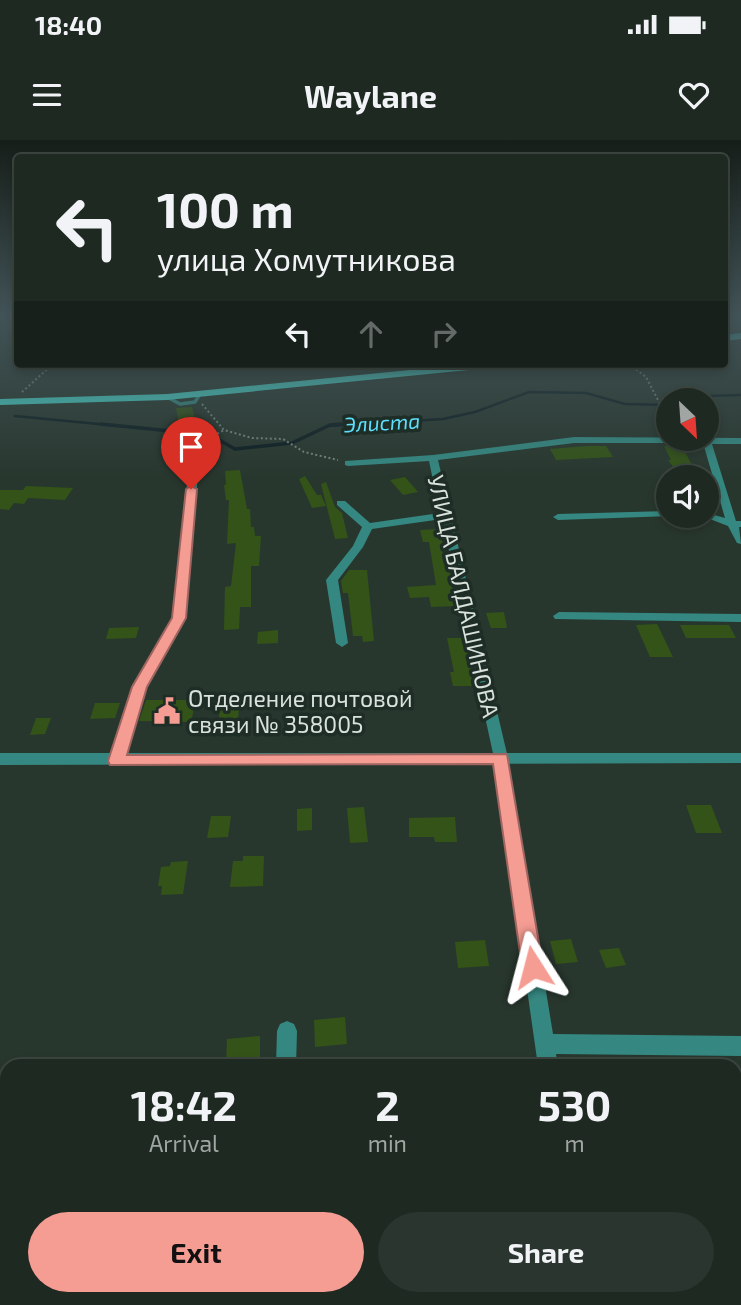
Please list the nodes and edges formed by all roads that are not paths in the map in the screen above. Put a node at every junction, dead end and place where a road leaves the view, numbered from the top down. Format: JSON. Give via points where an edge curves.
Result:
{"nodes":[{"id":1,"x":420,"y":368,"type":"edge"},
{"id":2,"x":460,"y":368,"type":"edge"},
{"id":3,"x":0,"y":400,"type":"edge"},
{"id":4,"x":656,"y":441,"type":"edge"},
{"id":5,"x":719,"y":441,"type":"edge"},
{"id":6,"x":741,"y":441,"type":"edge"},
{"id":7,"x":166,"y":442,"type":"dead end"},
{"id":8,"x":711,"y":452,"type":"edge"},
{"id":9,"x":433,"y":458,"type":"junction"},
{"id":10,"x":348,"y":463,"type":"road end"},
{"id":11,"x":341,"y":503,"type":"dead end"},
{"id":12,"x":656,"y":514,"type":"edge"},
{"id":13,"x":445,"y":515,"type":"junction"},
{"id":14,"x":558,"y":517,"type":"dead end"},
{"id":15,"x":719,"y":519,"type":"edge"},
{"id":16,"x":737,"y":524,"type":"edge"},
{"id":17,"x":368,"y":526,"type":"junction"},
{"id":18,"x":741,"y":541,"type":"edge"},
{"id":19,"x":559,"y":616,"type":"dead end"},
{"id":20,"x":741,"y":618,"type":"edge"},
{"id":21,"x":342,"y":643,"type":"dead end"},
{"id":22,"x":501,"y":758,"type":"junction"},
{"id":23,"x":741,"y":758,"type":"edge"},
{"id":24,"x":0,"y":759,"type":"edge"},
{"id":25,"x":116,"y":761,"type":"junction"},
{"id":26,"x":287,"y":1031,"type":"dead end"},
{"id":27,"x":544,"y":1044,"type":"junction"},
{"id":28,"x":741,"y":1046,"type":"edge"},
{"id":29,"x":286,"y":1059,"type":"edge"},
{"id":30,"x":547,"y":1059,"type":"edge"}],
"edges":[{"from":1,"to":3,"type":"main road","via":[[128,396]]},
{"from":2,"to":3,"type":"main road","via":[[198,398]]},
{"from":4,"to":9,"type":"street","via":[[574,440]]},
{"from":5,"to":6,"type":"street"},
{"from":7,"to":25,"type":"street","via":[[194,464],[179,618],[139,687]]},
{"from":8,"to":16,"type":"street"},
{"from":9,"to":10,"type":"street"},
{"from":9,"to":13,"type":"street","name":"УЛИЦА БАЛДАШИНОВА"},
{"from":11,"to":17,"type":"street"},
{"from":12,"to":14,"type":"street"},
{"from":13,"to":17,"type":"street"},
{"from":13,"to":22,"type":"street","name":"УЛИЦА БАЛДАШИНОВА"},
{"from":15,"to":16,"type":"street"},
{"from":16,"to":18,"type":"street"},
{"from":17,"to":21,"type":"street","via":[[332,580]]},
{"from":19,"to":20,"type":"street"},
{"from":22,"to":23,"type":"street"},
{"from":22,"to":25,"type":"street"},
{"from":22,"to":27,"type":"street","name":"УЛИЦА БАЛДАШИНОВА"},
{"from":24,"to":25,"type":"street"},
{"from":26,"to":29,"type":"street"},
{"from":27,"to":28,"type":"street"},
{"from":27,"to":30,"type":"street","name":"УЛИЦА БАЛДАШИНОВА"}]}
